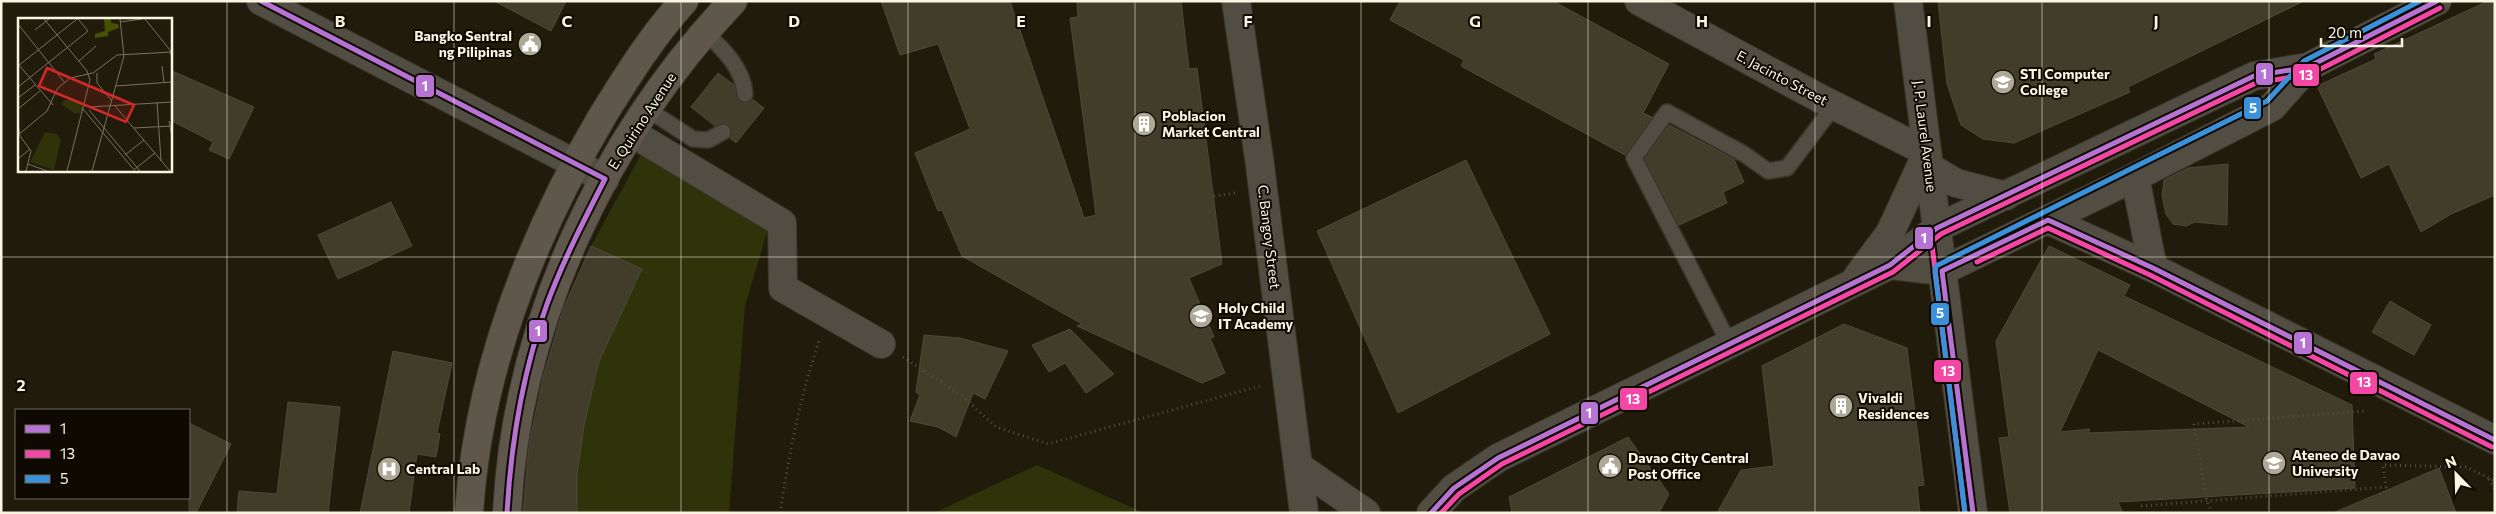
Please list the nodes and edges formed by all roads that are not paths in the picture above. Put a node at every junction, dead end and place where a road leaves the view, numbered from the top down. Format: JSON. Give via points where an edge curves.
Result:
{"nodes":[{"id":1,"x":261,"y":1,"type":"edge"},
{"id":2,"x":684,"y":1,"type":"edge"},
{"id":3,"x":733,"y":1,"type":"edge"},
{"id":4,"x":1639,"y":1,"type":"edge"},
{"id":5,"x":1908,"y":1,"type":"edge"},
{"id":6,"x":2437,"y":1,"type":"edge"},
{"id":7,"x":1235,"y":4,"type":"edge"},
{"id":8,"x":705,"y":32,"type":"junction"},
{"id":9,"x":2308,"y":67,"type":"junction"},
{"id":10,"x":745,"y":94,"type":"dead end"},
{"id":11,"x":1834,"y":106,"type":"junction"},
{"id":12,"x":647,"y":109,"type":"junction"},
{"id":13,"x":723,"y":132,"type":"dead end"},
{"id":14,"x":632,"y":133,"type":"junction"},
{"id":15,"x":1928,"y":160,"type":"junction"},
{"id":16,"x":575,"y":163,"type":"junction"},
{"id":17,"x":2135,"y":177,"type":"junction"},
{"id":18,"x":605,"y":179,"type":"junction"},
{"id":19,"x":2006,"y":196,"type":"junction"},
{"id":20,"x":2048,"y":220,"type":"junction"},
{"id":21,"x":1937,"y":228,"type":"junction"},
{"id":22,"x":1890,"y":265,"type":"junction"},
{"id":23,"x":2153,"y":268,"type":"junction"},
{"id":24,"x":1942,"y":270,"type":"junction"},
{"id":25,"x":1851,"y":284,"type":"junction"},
{"id":26,"x":1729,"y":343,"type":"junction"},
{"id":27,"x":881,"y":344,"type":"road end"},
{"id":28,"x":2495,"y":440,"type":"edge"},
{"id":29,"x":1298,"y":466,"type":"junction"},
{"id":30,"x":469,"y":513,"type":"edge"},
{"id":31,"x":507,"y":513,"type":"edge"},
{"id":32,"x":1304,"y":513,"type":"edge"},
{"id":33,"x":1366,"y":513,"type":"edge"},
{"id":34,"x":1431,"y":513,"type":"edge"},
{"id":35,"x":1973,"y":513,"type":"edge"}],
"edges":[{"from":1,"to":16,"type":"main road"},
{"from":2,"to":16,"type":"main road","via":[[636,61]]},
{"from":3,"to":8,"type":"main road","name":"E. Quirino Avenue"},
{"from":4,"to":11,"type":"main road","name":"E. Jacinto Street"},
{"from":5,"to":15,"type":"main road","name":"J. P. Laurel Avenue"},
{"from":6,"to":9,"type":"main road"},
{"from":7,"to":29,"type":"main road","name":"C. Bangoy Street","via":[[1249,82]]},
{"from":8,"to":10,"type":"lane","via":[[729,55]]},
{"from":8,"to":12,"type":"main road","name":"E. Quirino Avenue"},
{"from":9,"to":17,"type":"main road","via":[[2272,107]]},
{"from":9,"to":19,"type":"main road","via":[[2254,76]]},
{"from":11,"to":15,"type":"main road","name":"E. Jacinto Street"},
{"from":11,"to":26,"type":"lane","via":[[1787,168],[1768,171],[1744,154],[1667,112],[1634,158]]},
{"from":12,"to":13,"type":"lane","via":[[693,139],[708,140]]},
{"from":12,"to":14,"type":"main road","name":"E. Quirino Avenue"},
{"from":14,"to":18,"type":"main road","name":"E. Quirino Avenue"},
{"from":14,"to":27,"type":"main road","via":[[782,223],[783,288]]},
{"from":15,"to":19,"type":"main road","name":"E. Jacinto Street","via":[[1956,183]]},
{"from":15,"to":21,"type":"main road","name":"J. P. Laurel Avenue"},
{"from":15,"to":25,"type":"main road","via":[[1890,233]]},
{"from":16,"to":18,"type":"main road"},
{"from":16,"to":30,"type":"main road","via":[[540,232],[509,319],[482,415]]},
{"from":17,"to":20,"type":"main road"},
{"from":17,"to":23,"type":"main road"},
{"from":18,"to":31,"type":"main road","name":"E. Quirino Avenue","via":[[542,321],[518,411]]},
{"from":19,"to":21,"type":"main road"},
{"from":20,"to":23,"type":"main road"},
{"from":20,"to":24,"type":"main road"},
{"from":21,"to":22,"type":"main road"},
{"from":21,"to":24,"type":"main road","name":"J. P. Laurel Avenue"},
{"from":22,"to":24,"type":"main road"},
{"from":22,"to":25,"type":"main road"},
{"from":23,"to":28,"type":"main road"},
{"from":24,"to":35,"type":"main road","name":"J. P. Laurel Avenue"},
{"from":25,"to":26,"type":"main road"},
{"from":26,"to":34,"type":"main road","via":[[1498,458],[1454,488]]},
{"from":29,"to":32,"type":"main road","name":"C. Bangoy Street"},
{"from":29,"to":33,"type":"main road"}]}
